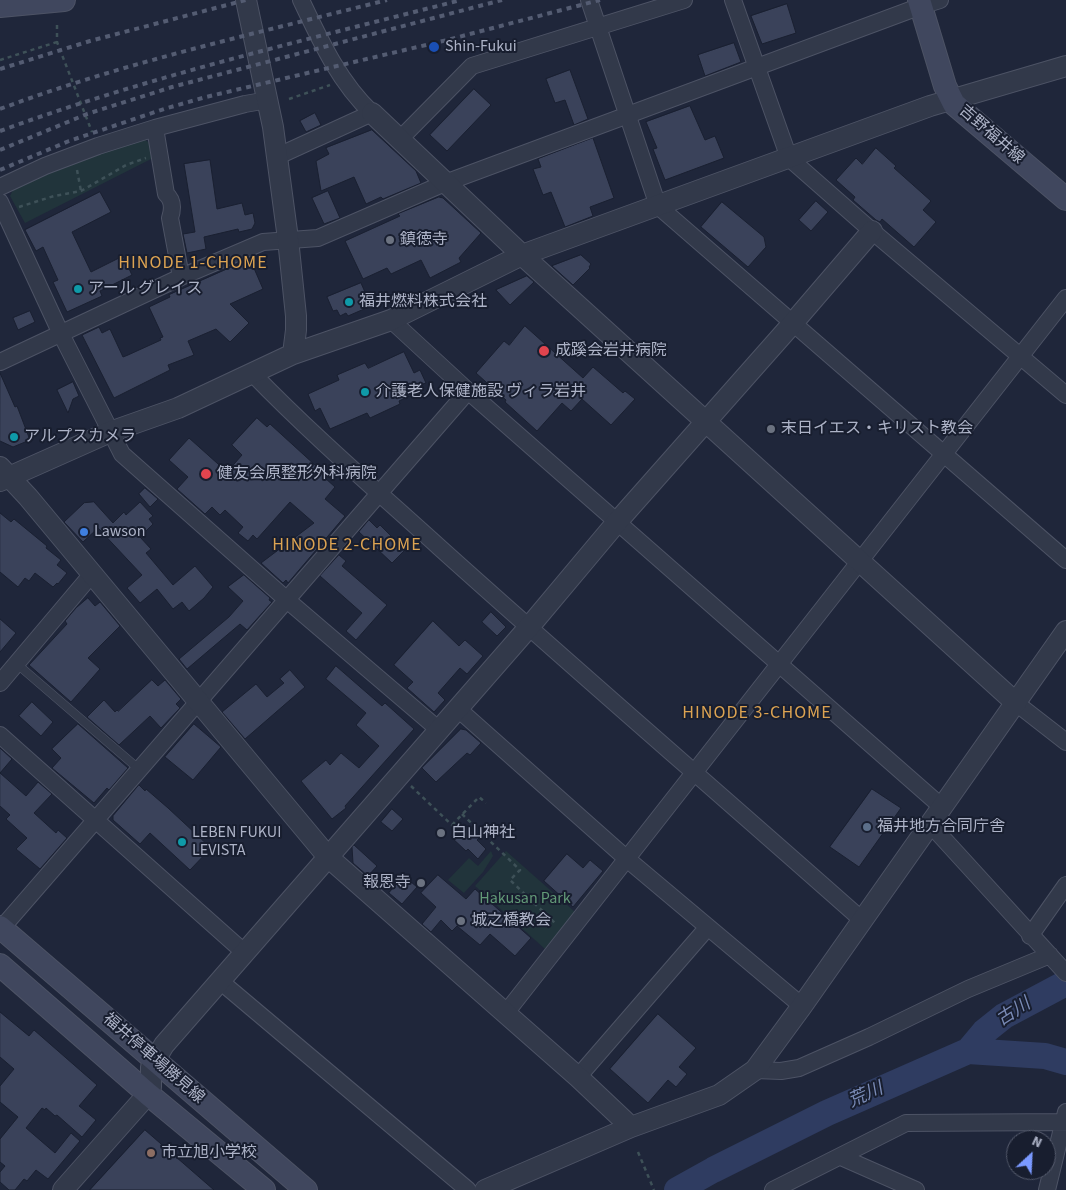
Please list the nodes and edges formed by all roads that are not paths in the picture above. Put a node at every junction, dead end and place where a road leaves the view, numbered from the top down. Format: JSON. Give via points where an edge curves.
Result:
{"nodes":[{"id":1,"x":64,"y":0,"type":"edge"},
{"id":2,"x":246,"y":0,"type":"edge"},
{"id":3,"x":301,"y":0,"type":"edge"},
{"id":4,"x":589,"y":0,"type":"edge"},
{"id":5,"x":684,"y":0,"type":"edge"},
{"id":6,"x":733,"y":0,"type":"edge"},
{"id":7,"x":927,"y":2,"type":"edge"},
{"id":8,"x":0,"y":6,"type":"edge"},
{"id":9,"x":598,"y":27,"type":"junction"},
{"id":10,"x":1066,"y":66,"type":"edge"},
{"id":11,"x":757,"y":68,"type":"junction"},
{"id":12,"x":951,"y":99,"type":"junction"},
{"id":13,"x":268,"y":100,"type":"junction"},
{"id":14,"x":372,"y":112,"type":"junction"},
{"id":15,"x":628,"y":115,"type":"junction"},
{"id":16,"x":156,"y":128,"type":"junction"},
{"id":17,"x":400,"y":138,"type":"junction"},
{"id":18,"x":276,"y":157,"type":"junction"},
{"id":19,"x":789,"y":158,"type":"junction"},
{"id":20,"x":445,"y":183,"type":"junction"},
{"id":21,"x":0,"y":187,"type":"edge"},
{"id":22,"x":1066,"y":199,"type":"edge"},
{"id":23,"x":0,"y":202,"type":"edge"},
{"id":24,"x":658,"y":206,"type":"junction"},
{"id":25,"x":872,"y":231,"type":"junction"},
{"id":26,"x":288,"y":239,"type":"junction"},
{"id":27,"x":522,"y":256,"type":"junction"},
{"id":28,"x":181,"y":278,"type":"junction"},
{"id":29,"x":1066,"y":298,"type":"edge"},
{"id":30,"x":391,"y":320,"type":"junction"},
{"id":31,"x":793,"y":324,"type":"junction"},
{"id":32,"x":61,"y":334,"type":"junction"},
{"id":33,"x":293,"y":354,"type":"junction"},
{"id":34,"x":1020,"y":356,"type":"junction"},
{"id":35,"x":0,"y":362,"type":"edge"},
{"id":36,"x":252,"y":374,"type":"junction"},
{"id":37,"x":468,"y":391,"type":"junction"},
{"id":38,"x":1066,"y":395,"type":"edge"},
{"id":39,"x":706,"y":422,"type":"junction"},
{"id":40,"x":110,"y":432,"type":"junction"},
{"id":41,"x":944,"y":454,"type":"junction"},
{"id":42,"x":3,"y":475,"type":"edge"},
{"id":43,"x":380,"y":493,"type":"junction"},
{"id":44,"x":618,"y":522,"type":"junction"},
{"id":45,"x":1066,"y":560,"type":"edge"},
{"id":46,"x":860,"y":562,"type":"junction"},
{"id":47,"x":92,"y":574,"type":"junction"},
{"id":48,"x":287,"y":600,"type":"junction"},
{"id":49,"x":528,"y":628,"type":"junction"},
{"id":50,"x":1066,"y":631,"type":"edge"},
{"id":51,"x":780,"y":663,"type":"junction"},
{"id":52,"x":17,"y":664,"type":"junction"},
{"id":53,"x":0,"y":683,"type":"edge"},
{"id":54,"x":199,"y":702,"type":"junction"},
{"id":55,"x":1016,"y":703,"type":"junction"},
{"id":56,"x":457,"y":708,"type":"junction"},
{"id":57,"x":438,"y":730,"type":"junction"},
{"id":58,"x":0,"y":735,"type":"edge"},
{"id":59,"x":1066,"y":742,"type":"edge"},
{"id":60,"x":140,"y":770,"type":"junction"},
{"id":61,"x":695,"y":772,"type":"junction"},
{"id":62,"x":942,"y":807,"type":"junction"},
{"id":63,"x":96,"y":820,"type":"junction"},
{"id":64,"x":930,"y":824,"type":"junction"},
{"id":65,"x":328,"y":857,"type":"junction"},
{"id":66,"x":627,"y":859,"type":"junction"},
{"id":67,"x":1066,"y":885,"type":"edge"},
{"id":68,"x":862,"y":920,"type":"junction"},
{"id":69,"x":708,"y":927,"type":"junction"},
{"id":70,"x":0,"y":928,"type":"edge"},
{"id":71,"x":1030,"y":936,"type":"junction"},
{"id":72,"x":245,"y":953,"type":"junction"},
{"id":73,"x":1060,"y":963,"type":"edge"},
{"id":74,"x":0,"y":966,"type":"edge"},
{"id":75,"x":220,"y":981,"type":"junction"},
{"id":76,"x":802,"y":1006,"type":"junction"},
{"id":77,"x":505,"y":1014,"type":"junction"},
{"id":78,"x":154,"y":1060,"type":"junction"},
{"id":79,"x":755,"y":1070,"type":"junction"},
{"id":80,"x":578,"y":1077,"type":"junction"},
{"id":81,"x":148,"y":1094,"type":"junction"},
{"id":82,"x":1065,"y":1118,"type":"edge"},
{"id":83,"x":631,"y":1127,"type":"junction"},
{"id":84,"x":841,"y":1157,"type":"junction"},
{"id":85,"x":63,"y":1190,"type":"edge"},
{"id":86,"x":264,"y":1190,"type":"edge"},
{"id":87,"x":306,"y":1190,"type":"edge"},
{"id":88,"x":468,"y":1190,"type":"edge"},
{"id":89,"x":485,"y":1190,"type":"edge"},
{"id":90,"x":773,"y":1190,"type":"edge"},
{"id":91,"x":916,"y":1190,"type":"edge"},
{"id":92,"x":1047,"y":1190,"type":"edge"}],
"edges":[{"from":1,"to":8,"type":"main road"},
{"from":2,"to":13,"type":"street"},
{"from":3,"to":14,"type":"street","via":[[344,80]]},
{"from":4,"to":9,"type":"street"},
{"from":5,"to":9,"type":"street"},
{"from":6,"to":11,"type":"street"},
{"from":7,"to":11,"type":"street"},
{"from":7,"to":12,"type":"main road","name":"吉野福井線","via":[[945,86]]},
{"from":9,"to":15,"type":"street"},
{"from":9,"to":17,"type":"street","via":[[472,66]]},
{"from":10,"to":12,"type":"street"},
{"from":11,"to":15,"type":"street"},
{"from":11,"to":19,"type":"street"},
{"from":12,"to":19,"type":"street"},
{"from":12,"to":22,"type":"main road","name":"吉野福井線"},
{"from":13,"to":16,"type":"street"},
{"from":13,"to":18,"type":"street"},
{"from":14,"to":17,"type":"street"},
{"from":14,"to":18,"type":"street"},
{"from":15,"to":20,"type":"street"},
{"from":15,"to":24,"type":"street"},
{"from":16,"to":21,"type":"street","via":[[45,166]]},
{"from":16,"to":28,"type":"street","via":[[166,194],[170,197],[173,211],[170,218]]},
{"from":17,"to":20,"type":"street"},
{"from":18,"to":26,"type":"street"},
{"from":19,"to":24,"type":"street"},
{"from":19,"to":25,"type":"street"},
{"from":20,"to":26,"type":"street","via":[[318,238]]},
{"from":20,"to":27,"type":"street"},
{"from":23,"to":32,"type":"street"},
{"from":24,"to":27,"type":"street"},
{"from":24,"to":31,"type":"street"},
{"from":25,"to":31,"type":"street"},
{"from":25,"to":34,"type":"street"},
{"from":26,"to":28,"type":"street","via":[[263,242]]},
{"from":26,"to":33,"type":"street","via":[[296,323]]},
{"from":27,"to":30,"type":"street"},
{"from":27,"to":39,"type":"street"},
{"from":28,"to":32,"type":"street"},
{"from":29,"to":34,"type":"street"},
{"from":30,"to":33,"type":"street"},
{"from":30,"to":37,"type":"street"},
{"from":31,"to":39,"type":"street"},
{"from":31,"to":41,"type":"street"},
{"from":32,"to":35,"type":"street"},
{"from":32,"to":40,"type":"street"},
{"from":33,"to":36,"type":"street"},
{"from":34,"to":38,"type":"street"},
{"from":34,"to":41,"type":"street"},
{"from":36,"to":40,"type":"street","via":[[178,408]]},
{"from":36,"to":43,"type":"street"},
{"from":37,"to":43,"type":"street"},
{"from":37,"to":44,"type":"street"},
{"from":39,"to":44,"type":"street"},
{"from":39,"to":46,"type":"street"},
{"from":40,"to":42,"type":"street"},
{"from":40,"to":48,"type":"street","via":[[122,454]]},
{"from":41,"to":45,"type":"street"},
{"from":41,"to":46,"type":"street"},
{"from":42,"to":47,"type":"street"},
{"from":43,"to":48,"type":"street"},
{"from":43,"to":49,"type":"street"},
{"from":44,"to":49,"type":"street"},
{"from":44,"to":51,"type":"street"},
{"from":46,"to":51,"type":"street"},
{"from":46,"to":55,"type":"street"},
{"from":47,"to":52,"type":"street"},
{"from":47,"to":54,"type":"street"},
{"from":48,"to":54,"type":"street"},
{"from":48,"to":57,"type":"street"},
{"from":49,"to":56,"type":"street"},
{"from":49,"to":61,"type":"street"},
{"from":50,"to":55,"type":"street"},
{"from":51,"to":61,"type":"street"},
{"from":51,"to":62,"type":"street"},
{"from":52,"to":53,"type":"street"},
{"from":52,"to":60,"type":"lane"},
{"from":54,"to":60,"type":"street"},
{"from":54,"to":65,"type":"street"},
{"from":55,"to":59,"type":"street"},
{"from":55,"to":62,"type":"street"},
{"from":56,"to":57,"type":"street"},
{"from":56,"to":66,"type":"street"},
{"from":57,"to":65,"type":"street"},
{"from":58,"to":63,"type":"street"},
{"from":60,"to":63,"type":"street"},
{"from":61,"to":66,"type":"street"},
{"from":61,"to":68,"type":"street"},
{"from":62,"to":64,"type":"street"},
{"from":63,"to":70,"type":"street"},
{"from":63,"to":72,"type":"street"},
{"from":64,"to":68,"type":"street"},
{"from":64,"to":71,"type":"street"},
{"from":65,"to":72,"type":"street"},
{"from":65,"to":77,"type":"street"},
{"from":66,"to":69,"type":"street"},
{"from":66,"to":77,"type":"street"},
{"from":67,"to":71,"type":"street"},
{"from":68,"to":76,"type":"street"},
{"from":69,"to":76,"type":"street"},
{"from":69,"to":80,"type":"street"},
{"from":70,"to":78,"type":"main road","name":"福井停車場勝見線"},
{"from":71,"to":73,"type":"street"},
{"from":72,"to":75,"type":"street"},
{"from":73,"to":79,"type":"street","via":[[968,989],[799,1068]]},
{"from":74,"to":81,"type":"main road","name":"福井停車場勝見線"},
{"from":75,"to":78,"type":"street"},
{"from":75,"to":88,"type":"street"},
{"from":76,"to":79,"type":"street"},
{"from":77,"to":80,"type":"street"},
{"from":78,"to":81,"type":"street"},
{"from":78,"to":87,"type":"main road","name":"福井停車場勝見線"},
{"from":79,"to":83,"type":"street","via":[[719,1095]]},
{"from":80,"to":83,"type":"street"},
{"from":81,"to":85,"type":"street"},
{"from":81,"to":86,"type":"main road","name":"福井停車場勝見線"},
{"from":82,"to":84,"type":"street","via":[[906,1124]]},
{"from":82,"to":92,"type":"street"},
{"from":83,"to":89,"type":"street"},
{"from":84,"to":90,"type":"street"},
{"from":84,"to":91,"type":"street"}]}
